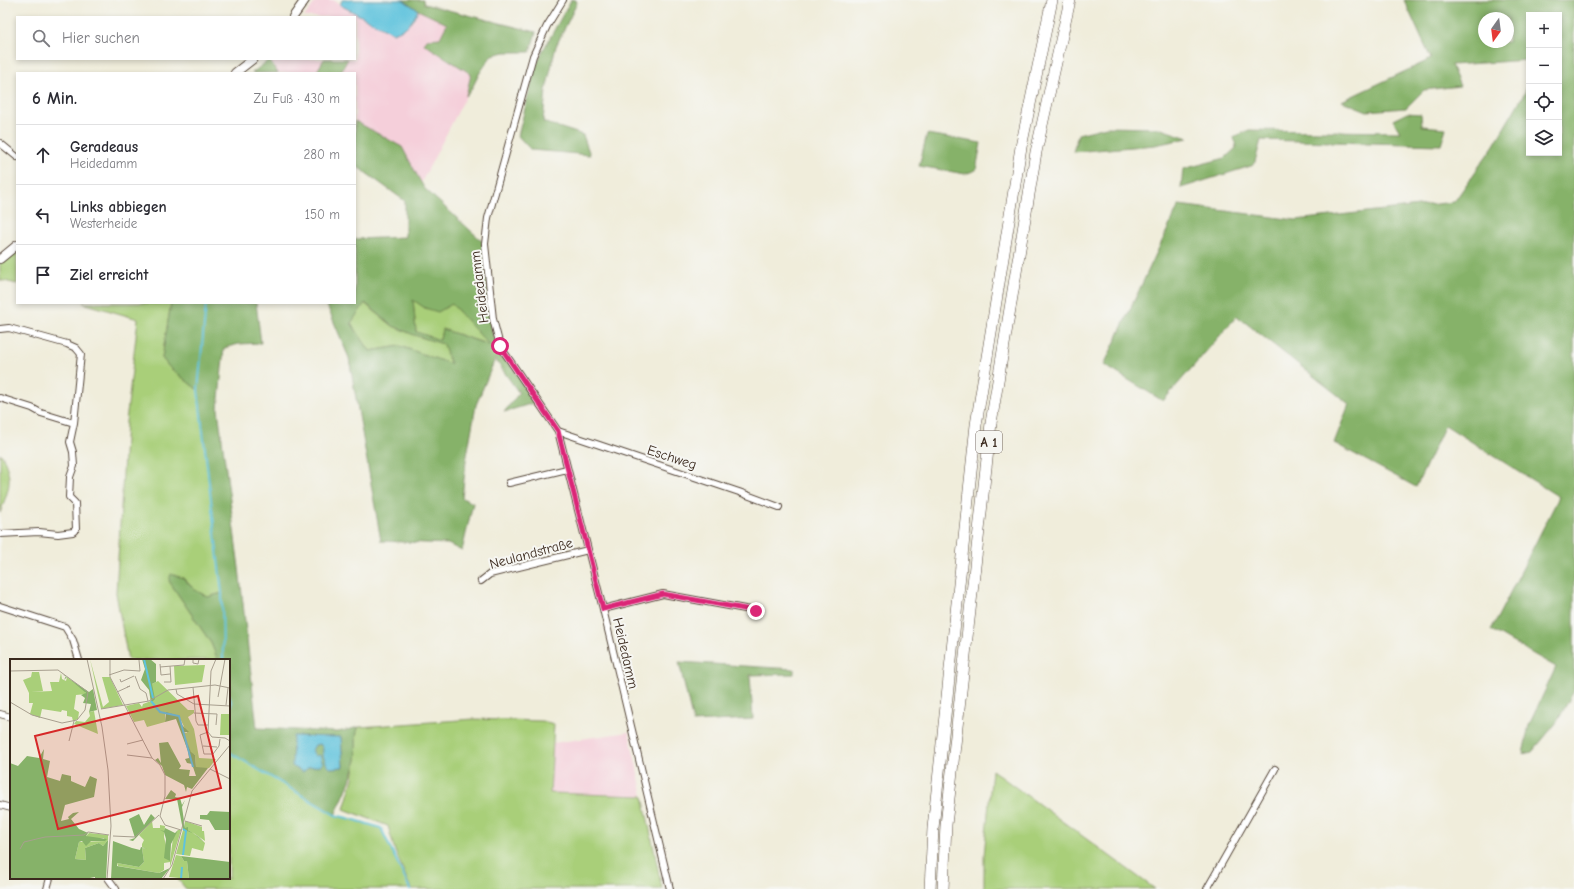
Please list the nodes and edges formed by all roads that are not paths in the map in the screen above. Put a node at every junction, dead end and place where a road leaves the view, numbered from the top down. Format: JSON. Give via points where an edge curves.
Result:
{"nodes":[{"id":1,"x":305,"y":0,"type":"edge"},
{"id":2,"x":563,"y":0,"type":"edge"},
{"id":3,"x":1052,"y":0,"type":"edge"},
{"id":4,"x":1070,"y":0,"type":"edge"},
{"id":5,"x":294,"y":16,"type":"edge"},
{"id":6,"x":252,"y":60,"type":"edge"},
{"id":7,"x":236,"y":72,"type":"edge"},
{"id":8,"x":0,"y":143,"type":"edge"},
{"id":9,"x":16,"y":156,"type":"edge"},
{"id":10,"x":16,"y":247,"type":"edge"},
{"id":11,"x":0,"y":259,"type":"edge"},
{"id":12,"x":0,"y":329,"type":"edge"},
{"id":13,"x":0,"y":398,"type":"edge"},
{"id":14,"x":74,"y":423,"type":"junction"},
{"id":15,"x":558,"y":431,"type":"junction"},
{"id":16,"x":567,"y":469,"type":"junction"},
{"id":17,"x":509,"y":483,"type":"dead end"},
{"id":18,"x":779,"y":507,"type":"dead end"},
{"id":19,"x":0,"y":534,"type":"edge"},
{"id":20,"x":588,"y":550,"type":"junction"},
{"id":21,"x":481,"y":581,"type":"dead end"},
{"id":22,"x":0,"y":606,"type":"edge"},
{"id":23,"x":603,"y":609,"type":"junction"},
{"id":24,"x":756,"y":611,"type":"dead end"},
{"id":25,"x":79,"y":659,"type":"edge"},
{"id":26,"x":0,"y":714,"type":"edge"},
{"id":27,"x":10,"y":717,"type":"edge"},
{"id":28,"x":1275,"y":769,"type":"dead end"},
{"id":29,"x":0,"y":805,"type":"edge"},
{"id":30,"x":10,"y":808,"type":"edge"},
{"id":31,"x":50,"y":879,"type":"edge"},
{"id":32,"x":109,"y":879,"type":"edge"},
{"id":33,"x":47,"y":889,"type":"edge"},
{"id":34,"x":116,"y":889,"type":"edge"},
{"id":35,"x":670,"y":889,"type":"edge"},
{"id":36,"x":930,"y":889,"type":"edge"},
{"id":37,"x":943,"y":889,"type":"edge"},
{"id":38,"x":1207,"y":889,"type":"edge"}],
"edges":[{"from":1,"to":5,"type":"main road"},
{"from":2,"to":15,"type":"street","name":"Heidedamm","via":[[533,56],[488,218],[485,244],[493,319],[500,346]]},
{"from":3,"to":36,"type":"highway","number":"A 1","via":[[1021,147],[976,425],[933,828]]},
{"from":4,"to":37,"type":"highway","number":"A 1","via":[[1036,152],[991,423],[946,825]]},
{"from":6,"to":7,"type":"main road"},
{"from":8,"to":9,"type":"street"},
{"from":10,"to":11,"type":"main road"},
{"from":12,"to":14,"type":"street","via":[[9,328],[67,344],[81,354]]},
{"from":13,"to":14,"type":"street"},
{"from":14,"to":19,"type":"street","via":[[70,442],[74,466],[70,477],[70,497],[75,503],[76,529],[73,532],[58,534]]},
{"from":15,"to":16,"type":"street","name":"Heidedamm"},
{"from":15,"to":18,"type":"street","name":"Eschweg"},
{"from":16,"to":17,"type":"street"},
{"from":16,"to":20,"type":"street","name":"Heidedamm"},
{"from":20,"to":21,"type":"street","name":"Neulandstraße","via":[[490,574]]},
{"from":20,"to":23,"type":"street","name":"Heidedamm"},
{"from":22,"to":25,"type":"street","via":[[65,627],[73,640]]},
{"from":23,"to":24,"type":"street","via":[[663,594]]},
{"from":23,"to":35,"type":"street","name":"Heidedamm"},
{"from":26,"to":27,"type":"street"},
{"from":28,"to":38,"type":"street"},
{"from":29,"to":30,"type":"street"},
{"from":31,"to":33,"type":"street"},
{"from":32,"to":34,"type":"street"}]}
